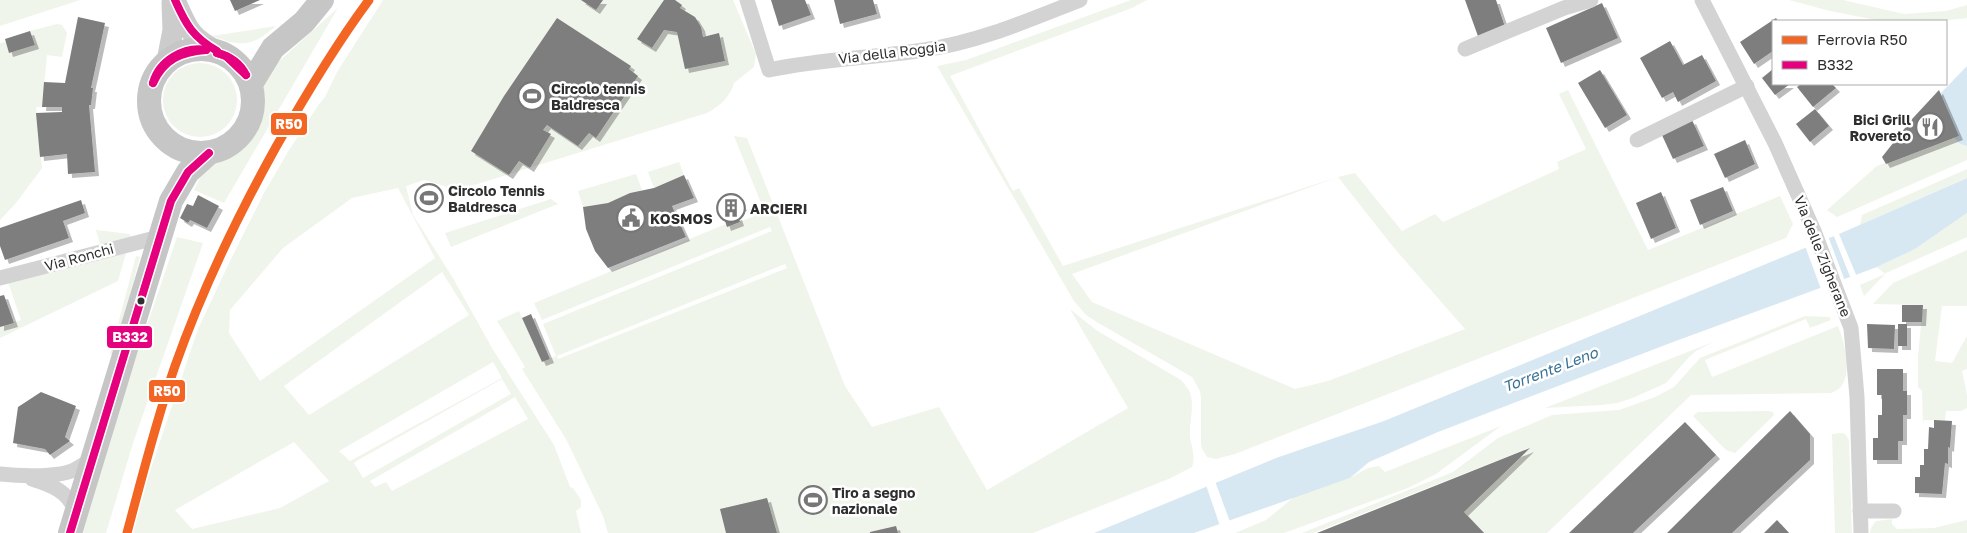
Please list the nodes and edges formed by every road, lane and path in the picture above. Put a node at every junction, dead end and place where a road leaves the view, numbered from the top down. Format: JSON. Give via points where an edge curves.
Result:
{"nodes":[{"id":1,"x":174,"y":0,"type":"edge"},
{"id":2,"x":322,"y":0,"type":"edge"},
{"id":3,"x":747,"y":0,"type":"edge"},
{"id":4,"x":1080,"y":0,"type":"edge"},
{"id":5,"x":1591,"y":0,"type":"edge"},
{"id":6,"x":1702,"y":0,"type":"edge"},
{"id":7,"x":273,"y":48,"type":"junction"},
{"id":8,"x":1465,"y":49,"type":"dead end"},
{"id":9,"x":227,"y":57,"type":"junction"},
{"id":10,"x":167,"y":61,"type":"junction"},
{"id":11,"x":251,"y":84,"type":"junction"},
{"id":12,"x":1747,"y":86,"type":"junction"},
{"id":13,"x":165,"y":140,"type":"junction"},
{"id":14,"x":1637,"y":140,"type":"dead end"},
{"id":15,"x":210,"y":153,"type":"junction"},
{"id":16,"x":171,"y":201,"type":"junction"},
{"id":17,"x":159,"y":237,"type":"junction"},
{"id":18,"x":0,"y":278,"type":"edge"},
{"id":19,"x":93,"y":458,"type":"junction"},
{"id":20,"x":0,"y":474,"type":"edge"},
{"id":21,"x":23,"y":476,"type":"junction"},
{"id":22,"x":1889,"y":508,"type":"dead end"},
{"id":23,"x":1860,"y":511,"type":"junction"},
{"id":24,"x":73,"y":524,"type":"edge"},
{"id":25,"x":1860,"y":533,"type":"edge"}],
"edges":[{"from":1,"to":9,"type":"main road","via":[[198,41]]},
{"from":1,"to":10,"type":"main road"},
{"from":2,"to":7,"type":"main road","via":[[304,22]]},
{"from":3,"to":4,"type":"street","name":"Via della Roggia","via":[[769,70],[964,42],[994,34]]},
{"from":5,"to":8,"type":"street"},
{"from":6,"to":12,"type":"street","name":"Via delle Zigherane"},
{"from":7,"to":9,"type":"main road"},
{"from":7,"to":11,"type":"main road"},
{"from":9,"to":10,"type":"main road","via":[[203,49],[188,50]]},
{"from":9,"to":11,"type":"main road","via":[[245,72]]},
{"from":10,"to":13,"type":"main road","via":[[154,77],[148,106],[152,121]]},
{"from":11,"to":15,"type":"main road","via":[[254,102],[250,120],[241,136],[227,147]]},
{"from":12,"to":14,"type":"street"},
{"from":12,"to":23,"type":"street","name":"Via delle Zigherane","via":[[1814,231],[1847,314],[1854,344],[1858,397]]},
{"from":13,"to":15,"type":"main road","via":[[195,154]]},
{"from":13,"to":16,"type":"main road","via":[[171,162]]},
{"from":15,"to":16,"type":"main road","via":[[188,172]]},
{"from":16,"to":17,"type":"main road"},
{"from":17,"to":18,"type":"street","name":"Via Ronchi"},
{"from":17,"to":19,"type":"main road"},
{"from":19,"to":21,"type":"street","via":[[73,471]]},
{"from":19,"to":24,"type":"main road"},
{"from":20,"to":21,"type":"street"},
{"from":21,"to":24,"type":"street","via":[[61,491],[70,500]]},
{"from":22,"to":23,"type":"street"},
{"from":23,"to":25,"type":"street","name":"Via delle Zigherane"}]}
